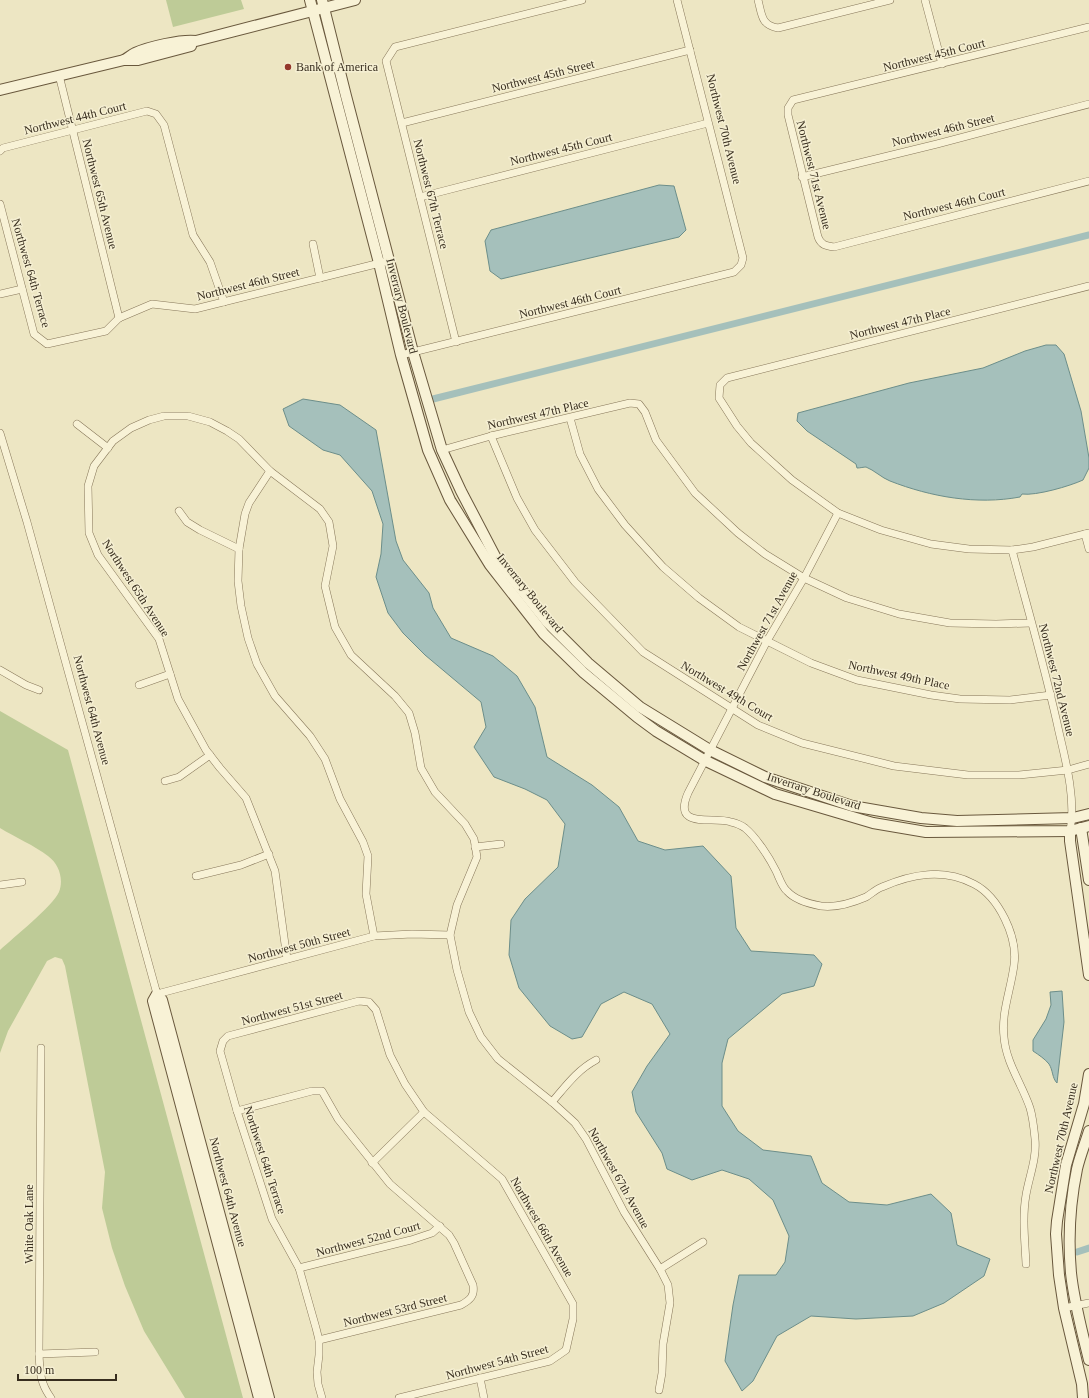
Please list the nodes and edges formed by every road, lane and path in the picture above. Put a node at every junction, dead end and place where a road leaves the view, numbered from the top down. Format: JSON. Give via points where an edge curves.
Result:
{"nodes":[{"id":1,"x":310,"y":0,"type":"edge"},
{"id":2,"x":355,"y":0,"type":"edge"},
{"id":3,"x":582,"y":0,"type":"edge"},
{"id":4,"x":677,"y":0,"type":"edge"},
{"id":5,"x":758,"y":0,"type":"edge"},
{"id":6,"x":890,"y":0,"type":"edge"},
{"id":7,"x":925,"y":0,"type":"edge"},
{"id":8,"x":323,"y":4,"type":"edge"},
{"id":9,"x":313,"y":11,"type":"junction"},
{"id":10,"x":1089,"y":27,"type":"edge"},
{"id":11,"x":690,"y":50,"type":"junction"},
{"id":12,"x":942,"y":64,"type":"junction"},
{"id":13,"x":59,"y":75,"type":"junction"},
{"id":14,"x":0,"y":90,"type":"edge"},
{"id":15,"x":1089,"y":104,"type":"edge"},
{"id":16,"x":788,"y":108,"type":"joint"},
{"id":17,"x":402,"y":123,"type":"junction"},
{"id":18,"x":708,"y":123,"type":"junction"},
{"id":19,"x":73,"y":130,"type":"junction"},
{"id":20,"x":0,"y":150,"type":"edge"},
{"id":21,"x":361,"y":153,"type":"junction"},
{"id":22,"x":351,"y":156,"type":"junction"},
{"id":23,"x":802,"y":177,"type":"junction"},
{"id":24,"x":1089,"y":181,"type":"edge"},
{"id":25,"x":420,"y":197,"type":"junction"},
{"id":26,"x":0,"y":204,"type":"edge"},
{"id":27,"x":313,"y":244,"type":"dead end"},
{"id":28,"x":824,"y":245,"type":"joint"},
{"id":29,"x":390,"y":261,"type":"junction"},
{"id":30,"x":379,"y":263,"type":"junction"},
{"id":31,"x":741,"y":265,"type":"joint"},
{"id":32,"x":320,"y":278,"type":"junction"},
{"id":33,"x":1089,"y":286,"type":"edge"},
{"id":34,"x":22,"y":289,"type":"junction"},
{"id":35,"x":0,"y":294,"type":"edge"},
{"id":36,"x":224,"y":302,"type":"junction"},
{"id":37,"x":119,"y":318,"type":"junction"},
{"id":38,"x":456,"y":342,"type":"junction"},
{"id":39,"x":47,"y":344,"type":"joint"},
{"id":40,"x":413,"y":352,"type":"junction"},
{"id":41,"x":401,"y":355,"type":"junction"},
{"id":42,"x":570,"y":418,"type":"junction"},
{"id":43,"x":77,"y":424,"type":"dead end"},
{"id":44,"x":0,"y":433,"type":"edge"},
{"id":45,"x":491,"y":436,"type":"junction"},
{"id":46,"x":108,"y":448,"type":"junction"},
{"id":47,"x":442,"y":450,"type":"junction"},
{"id":48,"x":270,"y":471,"type":"junction"},
{"id":49,"x":179,"y":510,"type":"dead end"},
{"id":50,"x":838,"y":513,"type":"junction"},
{"id":51,"x":1087,"y":533,"type":"edge"},
{"id":52,"x":1089,"y":548,"type":"edge"},
{"id":53,"x":239,"y":549,"type":"junction"},
{"id":54,"x":1012,"y":550,"type":"junction"},
{"id":55,"x":804,"y":578,"type":"junction"},
{"id":56,"x":1031,"y":623,"type":"junction"},
{"id":57,"x":767,"y":642,"type":"junction"},
{"id":58,"x":0,"y":670,"type":"edge"},
{"id":59,"x":170,"y":674,"type":"junction"},
{"id":60,"x":138,"y":684,"type":"dead end"},
{"id":61,"x":39,"y":690,"type":"dead end"},
{"id":62,"x":1051,"y":696,"type":"junction"},
{"id":63,"x":732,"y":709,"type":"junction"},
{"id":64,"x":710,"y":750,"type":"junction"},
{"id":65,"x":210,"y":755,"type":"junction"},
{"id":66,"x":704,"y":760,"type":"junction"},
{"id":67,"x":1089,"y":764,"type":"edge"},
{"id":68,"x":1068,"y":770,"type":"junction"},
{"id":69,"x":165,"y":781,"type":"dead end"},
{"id":70,"x":1089,"y":814,"type":"edge"},
{"id":71,"x":1073,"y":818,"type":"junction"},
{"id":72,"x":1085,"y":827,"type":"edge"},
{"id":73,"x":1070,"y":831,"type":"junction"},
{"id":74,"x":501,"y":844,"type":"dead end"},
{"id":75,"x":475,"y":848,"type":"junction"},
{"id":76,"x":269,"y":854,"type":"junction"},
{"id":77,"x":196,"y":876,"type":"dead end"},
{"id":78,"x":1089,"y":880,"type":"edge"},
{"id":79,"x":22,"y":882,"type":"dead end"},
{"id":80,"x":0,"y":885,"type":"edge"},
{"id":81,"x":450,"y":935,"type":"junction"},
{"id":82,"x":374,"y":936,"type":"junction"},
{"id":83,"x":1088,"y":955,"type":"edge"},
{"id":84,"x":287,"y":959,"type":"junction"},
{"id":85,"x":1089,"y":975,"type":"edge"},
{"id":86,"x":157,"y":994,"type":"junction"},
{"id":87,"x":369,"y":1002,"type":"joint"},
{"id":88,"x":223,"y":1041,"type":"joint"},
{"id":89,"x":41,"y":1048,"type":"dead end"},
{"id":90,"x":596,"y":1060,"type":"dead end"},
{"id":91,"x":1089,"y":1074,"type":"edge"},
{"id":92,"x":552,"y":1102,"type":"junction"},
{"id":93,"x":1087,"y":1104,"type":"edge"},
{"id":94,"x":237,"y":1111,"type":"junction"},
{"id":95,"x":424,"y":1112,"type":"junction"},
{"id":96,"x":1089,"y":1131,"type":"edge"},
{"id":97,"x":372,"y":1163,"type":"junction"},
{"id":98,"x":1062,"y":1187,"type":"junction"},
{"id":99,"x":1074,"y":1189,"type":"junction"},
{"id":100,"x":440,"y":1226,"type":"junction"},
{"id":101,"x":703,"y":1242,"type":"dead end"},
{"id":102,"x":1026,"y":1264,"type":"dead end"},
{"id":103,"x":299,"y":1268,"type":"junction"},
{"id":104,"x":660,"y":1269,"type":"junction"},
{"id":105,"x":1089,"y":1303,"type":"edge"},
{"id":106,"x":1076,"y":1306,"type":"junction"},
{"id":107,"x":1064,"y":1308,"type":"junction"},
{"id":108,"x":573,"y":1319,"type":"joint"},
{"id":109,"x":319,"y":1340,"type":"junction"},
{"id":110,"x":95,"y":1352,"type":"dead end"},
{"id":111,"x":39,"y":1354,"type":"junction"},
{"id":112,"x":1089,"y":1360,"type":"edge"},
{"id":113,"x":480,"y":1378,"type":"junction"},
{"id":114,"x":659,"y":1390,"type":"dead end"},
{"id":115,"x":51,"y":1398,"type":"edge"},
{"id":116,"x":259,"y":1398,"type":"edge"},
{"id":117,"x":269,"y":1398,"type":"edge"},
{"id":118,"x":322,"y":1398,"type":"edge"},
{"id":119,"x":399,"y":1398,"type":"edge"},
{"id":120,"x":484,"y":1398,"type":"edge"},
{"id":121,"x":1082,"y":1398,"type":"edge"}],
"edges":[{"from":1,"to":9,"type":"street","name":"Inverrary Boulevard"},
{"from":2,"to":8,"type":"street"},
{"from":3,"to":17,"type":"street","name":"Northwest 67th Terrace","via":[[395,47],[386,61]]},
{"from":4,"to":11,"type":"street","name":"Northwest 70th Avenue"},
{"from":5,"to":6,"type":"street","via":[[764,22],[769,27],[778,28]]},
{"from":7,"to":12,"type":"street"},
{"from":8,"to":9,"type":"street"},
{"from":8,"to":21,"type":"street","name":"Inverrary Boulevard"},
{"from":9,"to":13,"type":"street","via":[[196,41],[168,44],[134,53],[124,60]]},
{"from":9,"to":22,"type":"street","name":"Inverrary Boulevard"},
{"from":10,"to":12,"type":"street","name":"Northwest 45th Court"},
{"from":11,"to":17,"type":"street","name":"Northwest 45th Street"},
{"from":11,"to":18,"type":"street","name":"Northwest 70th Avenue"},
{"from":12,"to":16,"type":"street","name":"Northwest 45th Court","via":[[793,100]]},
{"from":13,"to":14,"type":"street"},
{"from":13,"to":19,"type":"street","name":"Northwest 65th Avenue"},
{"from":15,"to":23,"type":"street","name":"Northwest 46th Street"},
{"from":16,"to":23,"type":"street","name":"Northwest 71st Avenue"},
{"from":17,"to":25,"type":"street","name":"Northwest 67th Terrace"},
{"from":18,"to":25,"type":"street","name":"Northwest 45th Court"},
{"from":18,"to":31,"type":"street","name":"Northwest 70th Avenue","via":[[743,258]]},
{"from":19,"to":20,"type":"street","name":"Northwest 44th Court"},
{"from":19,"to":36,"type":"street","name":"Northwest 44th Court","via":[[147,111],[156,114],[164,125],[193,235],[210,262]]},
{"from":19,"to":37,"type":"street","name":"Northwest 65th Avenue"},
{"from":21,"to":22,"type":"street"},
{"from":21,"to":29,"type":"street","name":"Inverrary Boulevard"},
{"from":22,"to":30,"type":"street","name":"Inverrary Boulevard"},
{"from":23,"to":28,"type":"street","name":"Northwest 71st Avenue","via":[[818,237]]},
{"from":24,"to":28,"type":"street","name":"Northwest 46th Court","via":[[834,247]]},
{"from":25,"to":38,"type":"street","name":"Northwest 67th Terrace"},
{"from":26,"to":34,"type":"street","name":"Northwest 64th Terrace"},
{"from":27,"to":32,"type":"street"},
{"from":29,"to":30,"type":"street","name":"Northwest 46th Street"},
{"from":29,"to":40,"type":"street","name":"Inverrary Boulevard"},
{"from":30,"to":32,"type":"street","name":"Northwest 46th Street"},
{"from":30,"to":41,"type":"street","name":"Inverrary Boulevard"},
{"from":31,"to":38,"type":"street","name":"Northwest 46th Court","via":[[734,272]]},
{"from":32,"to":36,"type":"street","name":"Northwest 46th Street"},
{"from":33,"to":50,"type":"street","name":"Northwest 47th Place","via":[[727,378],[720,385],[719,398],[737,426],[751,443],[792,480]]},
{"from":34,"to":35,"type":"street"},
{"from":34,"to":39,"type":"street","name":"Northwest 64th Terrace","via":[[34,334]]},
{"from":36,"to":37,"type":"street","name":"Northwest 46th Street","via":[[195,309],[152,304]]},
{"from":37,"to":39,"type":"street","name":"Northwest 46th Street","via":[[106,331]]},
{"from":38,"to":40,"type":"street","name":"Northwest 46th Court"},
{"from":40,"to":41,"type":"street","name":"Northwest 46th Court"},
{"from":40,"to":47,"type":"street","name":"Inverrary Boulevard"},
{"from":41,"to":66,"type":"street","name":"Inverrary Boulevard","via":[[428,450],[450,500],[490,565],[544,634],[584,673],[656,731]]},
{"from":42,"to":45,"type":"street","name":"Northwest 47th Place"},
{"from":42,"to":55,"type":"street","name":"Northwest 47th Place","via":[[639,404],[645,412],[656,440],[695,493],[738,533],[765,554]]},
{"from":42,"to":57,"type":"street","name":"Northwest 49th Place","via":[[580,454],[598,489],[625,525],[663,567],[699,598],[739,627]]},
{"from":43,"to":46,"type":"street"},
{"from":44,"to":86,"type":"street","name":"Northwest 64th Avenue","via":[[32,537]]},
{"from":45,"to":47,"type":"street","name":"Northwest 47th Place"},
{"from":45,"to":63,"type":"street","name":"Northwest 49th Court","via":[[517,498],[535,530],[575,582],[643,652]]},
{"from":46,"to":48,"type":"street","name":"Northwest 67th Avenue","via":[[130,428],[149,420],[164,416],[188,416],[210,422],[239,439]]},
{"from":46,"to":59,"type":"street","name":"Northwest 65th Avenue","via":[[94,466],[88,486],[89,533],[98,555],[159,639]]},
{"from":47,"to":64,"type":"street","name":"Inverrary Boulevard","via":[[496,558],[547,622],[588,663],[640,707]]},
{"from":48,"to":53,"type":"street","via":[[249,503]]},
{"from":48,"to":75,"type":"street","name":"Northwest 67th Avenue","via":[[320,509],[329,522],[333,546],[325,586],[335,627],[351,656],[395,696],[409,713],[421,768],[435,792],[465,824],[474,839]]},
{"from":49,"to":53,"type":"street","via":[[187,522]]},
{"from":50,"to":54,"type":"street","via":[[881,530],[932,544],[969,549]]},
{"from":50,"to":55,"type":"street","name":"Northwest 71st Avenue"},
{"from":51,"to":52,"type":"street"},
{"from":51,"to":54,"type":"street"},
{"from":53,"to":82,"type":"street","via":[[238,580],[241,606],[257,664],[275,696],[310,736],[325,759],[340,799],[363,842],[368,856],[366,894]]},
{"from":54,"to":56,"type":"street","name":"Northwest 72nd Avenue"},
{"from":55,"to":56,"type":"street","via":[[847,598],[899,614],[950,623]]},
{"from":55,"to":57,"type":"street","name":"Northwest 71st Avenue"},
{"from":56,"to":62,"type":"street","name":"Northwest 72nd Avenue"},
{"from":57,"to":62,"type":"street","name":"Northwest 49th Place","via":[[811,663],[857,680],[931,696],[1010,700]]},
{"from":57,"to":63,"type":"street","name":"Northwest 71st Avenue"},
{"from":58,"to":61,"type":"street"},
{"from":59,"to":60,"type":"street"},
{"from":59,"to":65,"type":"street","name":"Northwest 65th Avenue","via":[[178,700]]},
{"from":62,"to":68,"type":"street","name":"Northwest 72nd Avenue"},
{"from":63,"to":64,"type":"street","name":"Northwest 71st Avenue"},
{"from":63,"to":68,"type":"street","name":"Northwest 49th Court","via":[[758,725],[802,743],[894,766],[968,775],[1019,775]]},
{"from":64,"to":66,"type":"street","name":"Northwest 71st Avenue"},
{"from":64,"to":71,"type":"street","name":"Inverrary Boulevard","via":[[765,777],[852,806],[921,818],[956,821]]},
{"from":65,"to":69,"type":"street","via":[[179,777]]},
{"from":65,"to":76,"type":"street","name":"Northwest 65th Avenue","via":[[246,798]]},
{"from":66,"to":73,"type":"street","name":"Inverrary Boulevard","via":[[775,794],[873,823],[926,832]]},
{"from":66,"to":102,"type":"street","name":"Northwest 71st Avenue","via":[[684,802],[689,817],[697,820],[728,821],[743,826],[753,836],[775,869],[786,891],[803,902],[822,906],[842,906],[867,897],[880,887],[917,875],[936,873],[975,884],[990,896],[1003,913],[1012,939],[1015,963],[1004,1021],[1004,1037],[1008,1056],[1030,1109],[1035,1141],[1025,1197]]},
{"from":67,"to":68,"type":"street","name":"Northwest 49th Court"},
{"from":68,"to":71,"type":"street","name":"Northwest 72nd Avenue"},
{"from":70,"to":71,"type":"street","name":"Inverrary Boulevard"},
{"from":71,"to":72,"type":"street"},
{"from":71,"to":73,"type":"street","name":"Northwest 72nd Avenue"},
{"from":72,"to":73,"type":"street","name":"Inverrary Boulevard"},
{"from":72,"to":78,"type":"street"},
{"from":73,"to":83,"type":"street"},
{"from":74,"to":75,"type":"street"},
{"from":75,"to":81,"type":"street","name":"Northwest 67th Avenue","via":[[477,857],[457,905]]},
{"from":76,"to":77,"type":"street","via":[[241,865]]},
{"from":76,"to":84,"type":"street","name":"Northwest 65th Avenue","via":[[277,882]]},
{"from":79,"to":80,"type":"street"},
{"from":81,"to":82,"type":"street","name":"Northwest 50th Street"},
{"from":81,"to":92,"type":"street","name":"Northwest 67th Avenue","via":[[469,1012],[481,1037],[498,1059]]},
{"from":82,"to":84,"type":"street","name":"Northwest 50th Street"},
{"from":83,"to":85,"type":"street"},
{"from":84,"to":86,"type":"street","name":"Northwest 50th Street"},
{"from":86,"to":116,"type":"street","name":"Northwest 64th Avenue","via":[[153,1001]]},
{"from":86,"to":117,"type":"street","name":"Northwest 64th Avenue","via":[[162,1000]]},
{"from":87,"to":88,"type":"street","name":"Northwest 51st Street","via":[[359,1001],[228,1036]]},
{"from":87,"to":95,"type":"street","name":"Northwest 66th Avenue","via":[[376,1010],[390,1055]]},
{"from":88,"to":94,"type":"street","name":"Northwest 64th Terrace","via":[[220,1051]]},
{"from":89,"to":111,"type":"street","name":"White Oak Lane"},
{"from":90,"to":92,"type":"street","via":[[586,1065]]},
{"from":91,"to":93,"type":"street","name":"Northwest 70th Avenue"},
{"from":92,"to":104,"type":"street","name":"Northwest 67th Avenue","via":[[575,1123],[586,1139],[624,1212]]},
{"from":93,"to":98,"type":"street","name":"Northwest 70th Avenue","via":[[1066,1165]]},
{"from":94,"to":97,"type":"street","via":[[312,1091],[322,1091],[338,1119]]},
{"from":94,"to":103,"type":"street","name":"Northwest 64th Terrace","via":[[272,1219]]},
{"from":95,"to":97,"type":"street"},
{"from":95,"to":108,"type":"street","name":"Northwest 66th Avenue","via":[[502,1179],[573,1304]]},
{"from":96,"to":99,"type":"street","name":"Northwest 70th Avenue"},
{"from":97,"to":100,"type":"street","via":[[390,1184]]},
{"from":98,"to":99,"type":"street"},
{"from":98,"to":107,"type":"street","name":"Northwest 70th Avenue","via":[[1056,1234]]},
{"from":99,"to":106,"type":"street","name":"Northwest 70th Avenue","via":[[1070,1252]]},
{"from":100,"to":103,"type":"street","name":"Northwest 52nd Court","via":[[432,1233],[417,1238]]},
{"from":100,"to":109,"type":"street","name":"Northwest 53rd Street","via":[[454,1243],[472,1285],[473,1294],[468,1301],[461,1305]]},
{"from":101,"to":104,"type":"street"},
{"from":103,"to":109,"type":"street","name":"Northwest 64th Terrace"},
{"from":104,"to":114,"type":"street","name":"Northwest 67th Avenue","via":[[668,1285],[670,1303]]},
{"from":105,"to":106,"type":"street"},
{"from":106,"to":107,"type":"street"},
{"from":106,"to":112,"type":"street","name":"Northwest 70th Avenue"},
{"from":107,"to":121,"type":"street","name":"Northwest 70th Avenue","via":[[1082,1384]]},
{"from":108,"to":113,"type":"street","name":"Northwest 54th Street","via":[[566,1350],[550,1361]]},
{"from":109,"to":118,"type":"street","name":"Northwest 64th Terrace","via":[[317,1372]]},
{"from":110,"to":111,"type":"street"},
{"from":111,"to":115,"type":"street","name":"White Oak Lane","via":[[40,1374],[44,1388]]},
{"from":113,"to":119,"type":"street","name":"Northwest 54th Street"},
{"from":113,"to":120,"type":"street"}]}
